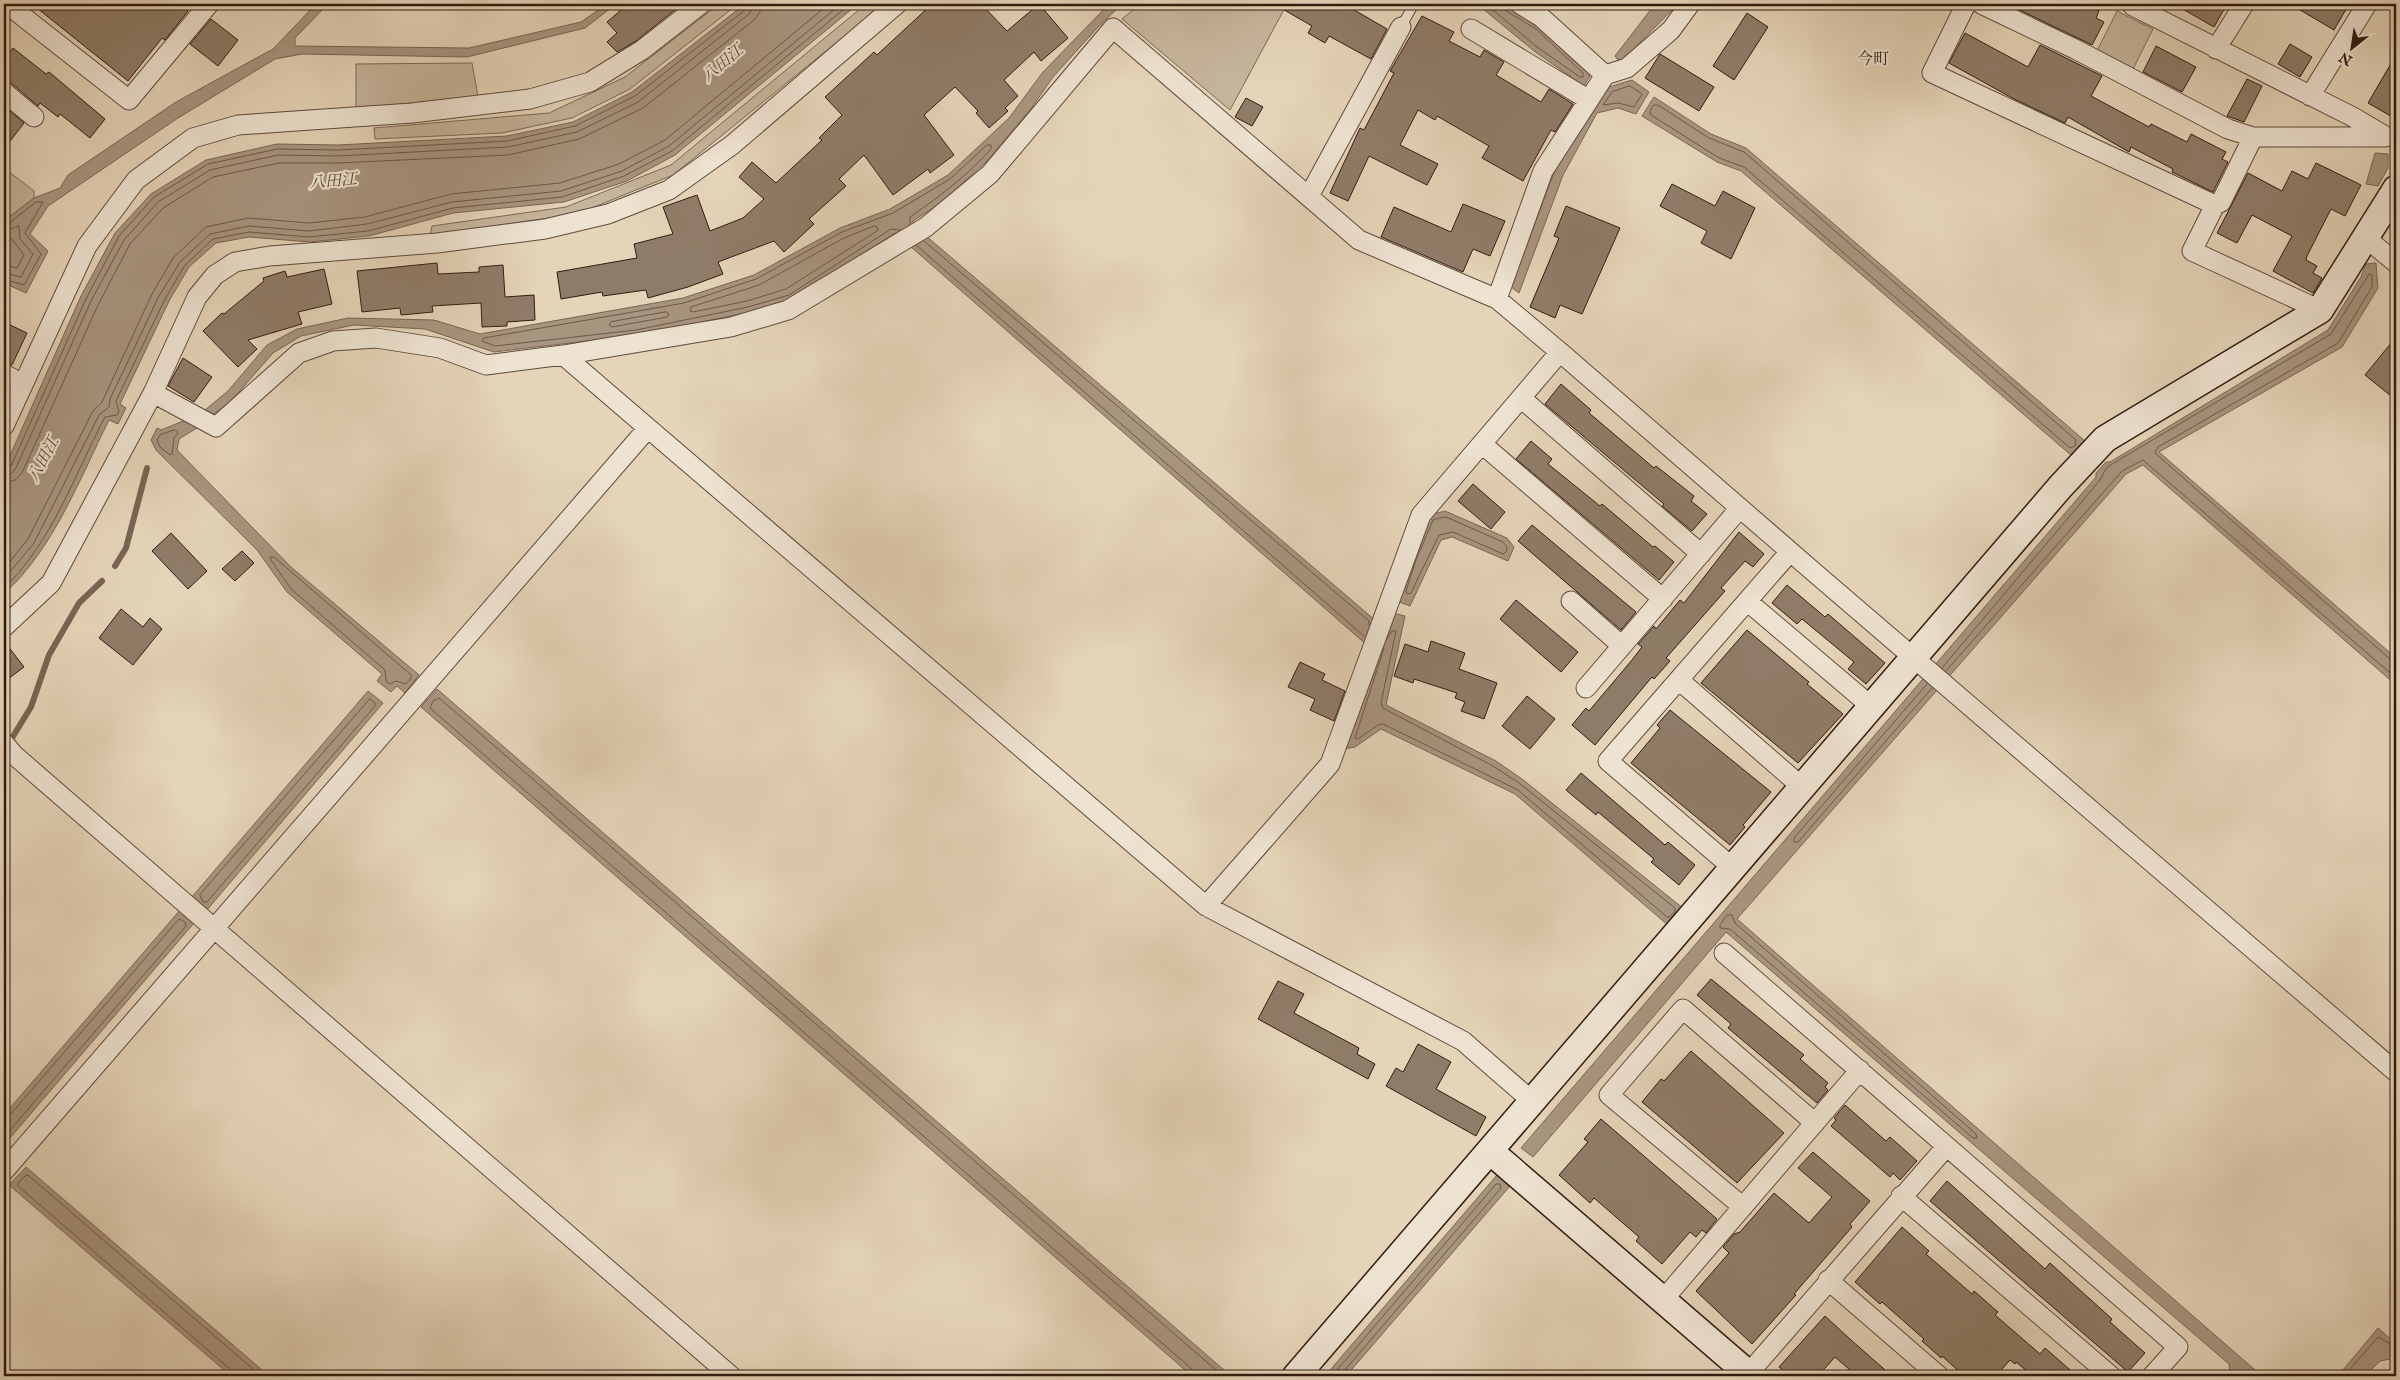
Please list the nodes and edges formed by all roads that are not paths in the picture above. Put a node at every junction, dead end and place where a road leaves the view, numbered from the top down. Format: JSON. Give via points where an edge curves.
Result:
{"nodes":[{"id":1,"x":7,"y":4,"type":"edge"},
{"id":2,"x":209,"y":4,"type":"edge"},
{"id":3,"x":701,"y":4,"type":"edge"},
{"id":4,"x":897,"y":4,"type":"edge"},
{"id":5,"x":1414,"y":4,"type":"edge"},
{"id":6,"x":1520,"y":4,"type":"edge"},
{"id":7,"x":1690,"y":4,"type":"edge"},
{"id":8,"x":1966,"y":4,"type":"edge"},
{"id":9,"x":1982,"y":4,"type":"edge"},
{"id":10,"x":2132,"y":4,"type":"edge"},
{"id":11,"x":2244,"y":4,"type":"edge"},
{"id":12,"x":2367,"y":4,"type":"edge"},
{"id":13,"x":1401,"y":27,"type":"joint"},
{"id":14,"x":1472,"y":28,"type":"dead end"},
{"id":15,"x":2216,"y":49,"type":"junction"},
{"id":16,"x":1605,"y":74,"type":"junction"},
{"id":17,"x":4,"y":92,"type":"edge"},
{"id":18,"x":2310,"y":96,"type":"junction"},
{"id":19,"x":1588,"y":100,"type":"junction"},
{"id":20,"x":34,"y":117,"type":"dead end"},
{"id":21,"x":2253,"y":137,"type":"junction"},
{"id":22,"x":2391,"y":140,"type":"edge"},
{"id":23,"x":2396,"y":189,"type":"edge"},
{"id":24,"x":1309,"y":196,"type":"junction"},
{"id":25,"x":2215,"y":205,"type":"junction"},
{"id":26,"x":2366,"y":238,"type":"junction"},
{"id":27,"x":2396,"y":263,"type":"edge"},
{"id":28,"x":1497,"y":299,"type":"junction"},
{"id":29,"x":2320,"y":310,"type":"junction"},
{"id":30,"x":1560,"y":352,"type":"junction"},
{"id":31,"x":563,"y":355,"type":"junction"},
{"id":32,"x":4,"y":374,"type":"edge"},
{"id":33,"x":23,"y":384,"type":"junction"},
{"id":34,"x":153,"y":393,"type":"junction"},
{"id":35,"x":1521,"y":398,"type":"junction"},
{"id":36,"x":4,"y":426,"type":"edge"},
{"id":37,"x":648,"y":428,"type":"junction"},
{"id":38,"x":1482,"y":444,"type":"junction"},
{"id":39,"x":1739,"y":509,"type":"junction"},
{"id":40,"x":1789,"y":553,"type":"junction"},
{"id":41,"x":1701,"y":554,"type":"junction"},
{"id":42,"x":1663,"y":599,"type":"junction"},
{"id":43,"x":1571,"y":601,"type":"dead end"},
{"id":44,"x":1747,"y":601,"type":"junction"},
{"id":45,"x":4,"y":627,"type":"edge"},
{"id":46,"x":1622,"y":646,"type":"junction"},
{"id":47,"x":1930,"y":671,"type":"junction"},
{"id":48,"x":1678,"y":680,"type":"junction"},
{"id":49,"x":1586,"y":688,"type":"dead end"},
{"id":50,"x":1872,"y":707,"type":"junction"},
{"id":51,"x":4,"y":743,"type":"edge"},
{"id":52,"x":1802,"y":787,"type":"junction"},
{"id":53,"x":1733,"y":868,"type":"junction"},
{"id":54,"x":1206,"y":906,"type":"junction"},
{"id":55,"x":213,"y":928,"type":"junction"},
{"id":56,"x":1724,"y":953,"type":"dead end"},
{"id":57,"x":1860,"y":1070,"type":"junction"},
{"id":58,"x":2396,"y":1072,"type":"edge"},
{"id":59,"x":1532,"y":1101,"type":"junction"},
{"id":60,"x":1815,"y":1123,"type":"junction"},
{"id":61,"x":1946,"y":1147,"type":"junction"},
{"id":62,"x":1490,"y":1151,"type":"junction"},
{"id":63,"x":4,"y":1171,"type":"edge"},
{"id":64,"x":1901,"y":1196,"type":"junction"},
{"id":65,"x":1743,"y":1207,"type":"junction"},
{"id":66,"x":1828,"y":1280,"type":"junction"},
{"id":67,"x":1662,"y":1301,"type":"junction"},
{"id":68,"x":1749,"y":1375,"type":"edge"},
{"id":69,"x":731,"y":1376,"type":"edge"},
{"id":70,"x":1296,"y":1376,"type":"edge"},
{"id":71,"x":1939,"y":1376,"type":"edge"},
{"id":72,"x":2111,"y":1376,"type":"edge"},
{"id":73,"x":2152,"y":1376,"type":"edge"}],
"edges":[{"from":1,"to":2,"type":"street","via":[[129,100]]},
{"from":3,"to":33,"type":"street","via":[[642,50],[590,82],[538,97],[412,113],[238,125],[193,138],[136,180],[86,246]]},
{"from":4,"to":34,"type":"street","via":[[732,145],[669,190],[608,214],[535,230],[436,243],[270,256],[234,262],[215,275],[197,297]]},
{"from":5,"to":13,"type":"lane"},
{"from":6,"to":16,"type":"street","via":[[1541,17]]},
{"from":7,"to":16,"type":"street","via":[[1670,30],[1628,68]]},
{"from":8,"to":25,"type":"street","via":[[1932,73]]},
{"from":9,"to":21,"type":"street","via":[[2228,129]]},
{"from":10,"to":15,"type":"street"},
{"from":11,"to":15,"type":"street"},
{"from":12,"to":18,"type":"street"},
{"from":13,"to":24,"type":"street"},
{"from":14,"to":19,"type":"street"},
{"from":15,"to":18,"type":"street"},
{"from":16,"to":19,"type":"street"},
{"from":17,"to":20,"type":"street"},
{"from":18,"to":22,"type":"street"},
{"from":19,"to":28,"type":"street","via":[[1543,171]]},
{"from":21,"to":22,"type":"street"},
{"from":21,"to":25,"type":"street","via":[[2221,202]]},
{"from":23,"to":26,"type":"street"},
{"from":24,"to":28,"type":"street","via":[[1359,240]]},
{"from":24,"to":31,"type":"street","via":[[1113,28],[990,174],[926,227],[788,310],[731,327]]},
{"from":25,"to":29,"type":"street","via":[[2192,251]]},
{"from":26,"to":27,"type":"street"},
{"from":26,"to":29,"type":"street"},
{"from":28,"to":30,"type":"street"},
{"from":29,"to":47,"type":"street","via":[[2106,439],[2061,486]]},
{"from":30,"to":35,"type":"street"},
{"from":30,"to":39,"type":"street"},
{"from":31,"to":34,"type":"street","via":[[486,364],[440,348],[376,338],[333,341],[299,353],[216,427]]},
{"from":31,"to":37,"type":"street"},
{"from":32,"to":33,"type":"street"},
{"from":33,"to":36,"type":"street"},
{"from":34,"to":45,"type":"street","via":[[51,583]]},
{"from":35,"to":38,"type":"street"},
{"from":35,"to":41,"type":"street"},
{"from":37,"to":54,"type":"street"},
{"from":37,"to":55,"type":"street"},
{"from":38,"to":42,"type":"street"},
{"from":38,"to":54,"type":"street","via":[[1421,514],[1330,764]]},
{"from":39,"to":40,"type":"street"},
{"from":39,"to":41,"type":"street"},
{"from":40,"to":44,"type":"street"},
{"from":40,"to":47,"type":"street"},
{"from":41,"to":42,"type":"street"},
{"from":42,"to":46,"type":"street"},
{"from":43,"to":46,"type":"street"},
{"from":44,"to":48,"type":"street"},
{"from":44,"to":50,"type":"street"},
{"from":46,"to":49,"type":"street"},
{"from":47,"to":50,"type":"street"},
{"from":47,"to":58,"type":"street"},
{"from":48,"to":52,"type":"street"},
{"from":48,"to":53,"type":"street","via":[[1608,761]]},
{"from":50,"to":52,"type":"street"},
{"from":51,"to":55,"type":"street"},
{"from":52,"to":53,"type":"street"},
{"from":53,"to":59,"type":"street"},
{"from":54,"to":59,"type":"street","via":[[1463,1041]]},
{"from":55,"to":63,"type":"street"},
{"from":55,"to":69,"type":"street"},
{"from":56,"to":57,"type":"street"},
{"from":57,"to":60,"type":"street"},
{"from":57,"to":61,"type":"street"},
{"from":59,"to":62,"type":"street"},
{"from":60,"to":65,"type":"street"},
{"from":60,"to":65,"type":"street","via":[[1683,1009],[1609,1095]]},
{"from":61,"to":64,"type":"street"},
{"from":61,"to":73,"type":"street","via":[[2178,1347]]},
{"from":62,"to":67,"type":"street"},
{"from":62,"to":70,"type":"street"},
{"from":64,"to":66,"type":"street"},
{"from":64,"to":72,"type":"street"},
{"from":65,"to":67,"type":"street"},
{"from":66,"to":68,"type":"street"},
{"from":66,"to":71,"type":"street"},
{"from":67,"to":68,"type":"street"}]}
